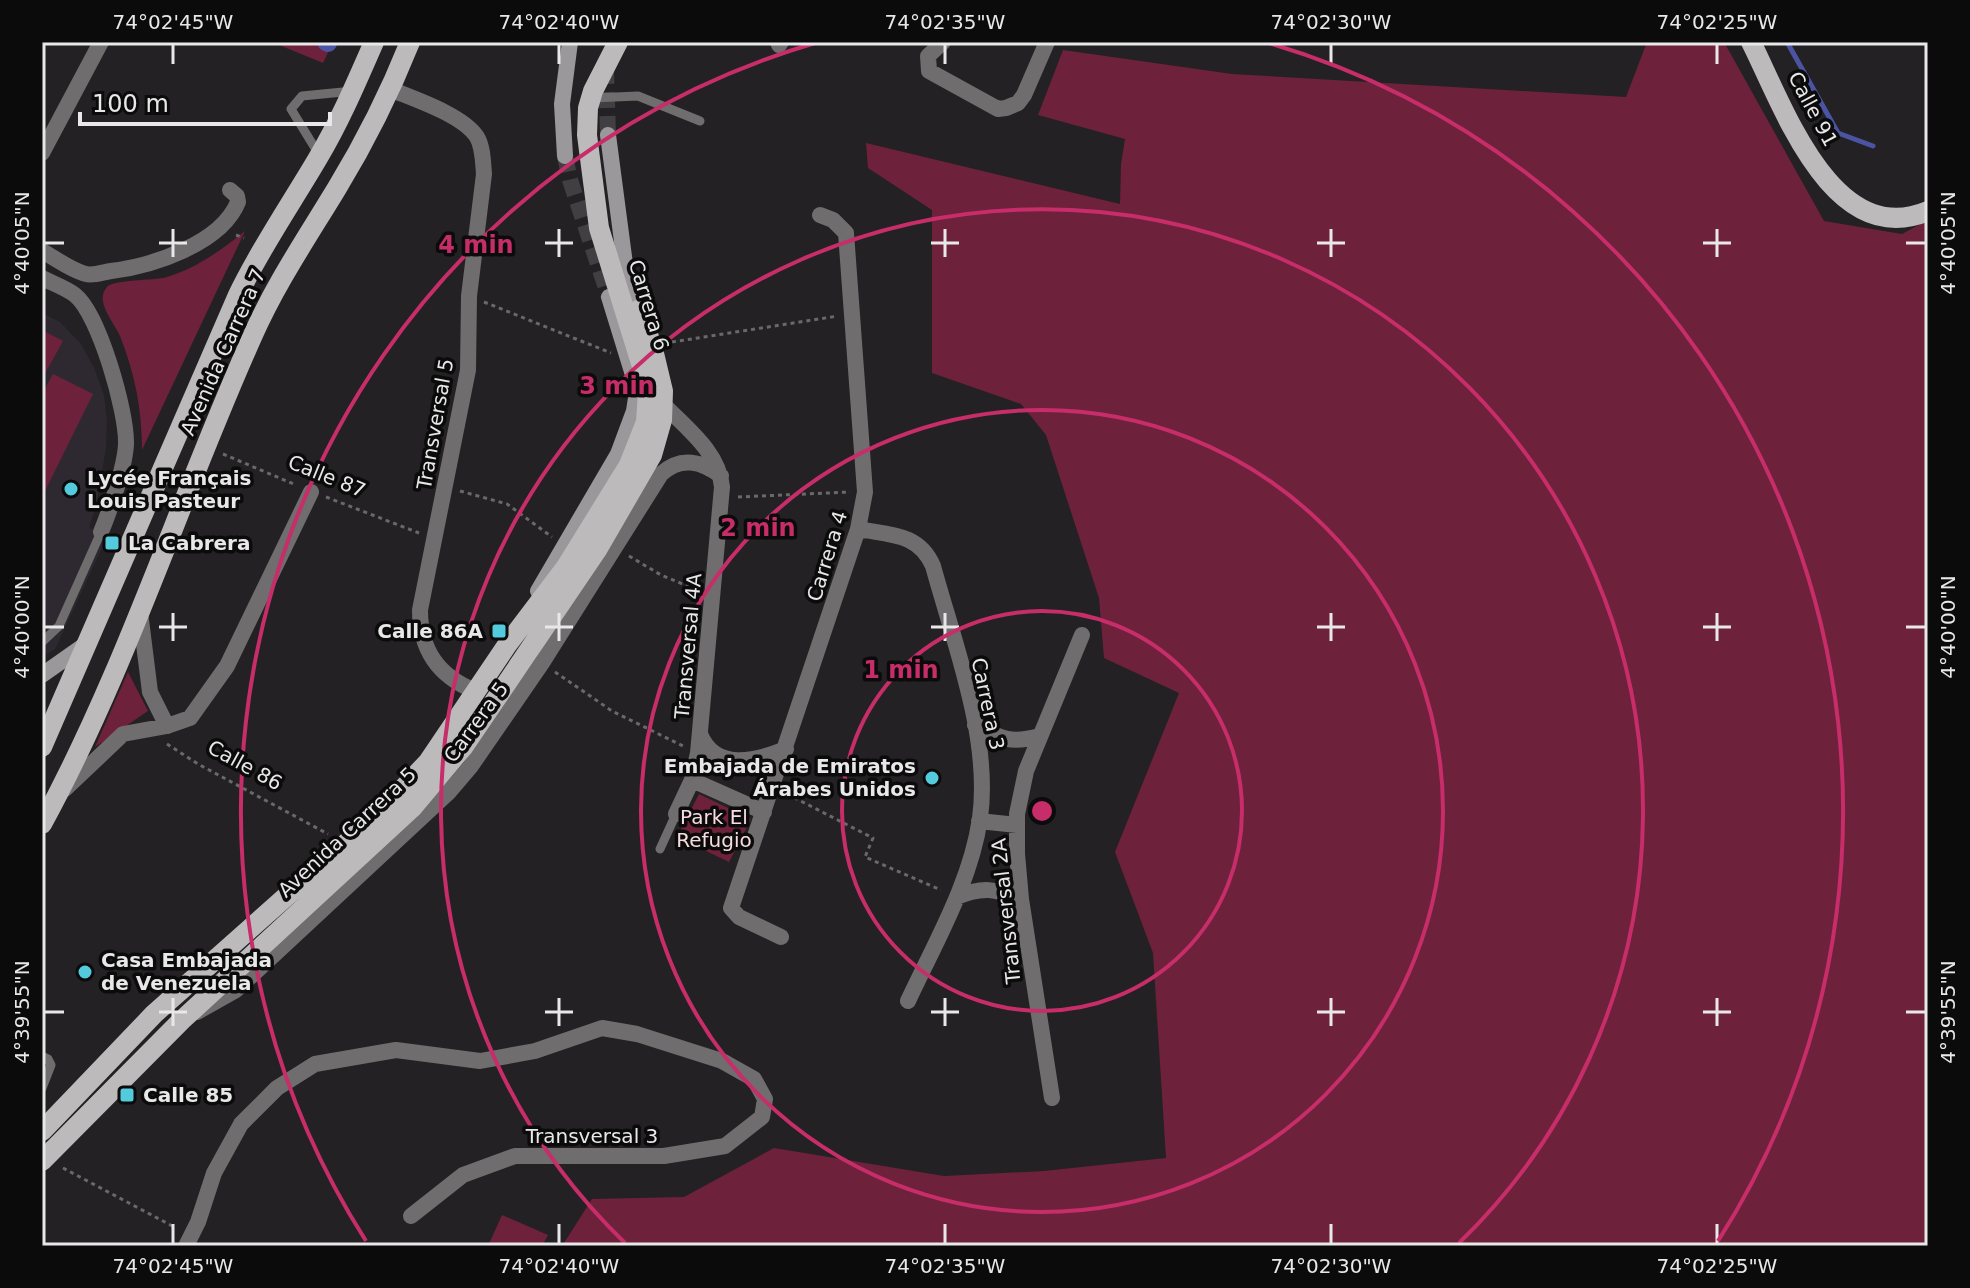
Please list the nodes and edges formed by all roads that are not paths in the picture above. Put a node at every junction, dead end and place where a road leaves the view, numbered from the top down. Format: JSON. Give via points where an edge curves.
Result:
{"nodes":[{"id":1,"x":101,"y":42,"type":"edge"},
{"id":2,"x":374,"y":42,"type":"edge"},
{"id":3,"x":410,"y":42,"type":"edge"},
{"id":4,"x":570,"y":42,"type":"edge"},
{"id":5,"x":618,"y":42,"type":"edge"},
{"id":6,"x":943,"y":42,"type":"edge"},
{"id":7,"x":1047,"y":42,"type":"edge"},
{"id":8,"x":1751,"y":42,"type":"edge"},
{"id":9,"x":390,"y":89,"type":"junction"},
{"id":10,"x":353,"y":91,"type":"junction"},
{"id":11,"x":592,"y":98,"type":"junction"},
{"id":12,"x":700,"y":121,"type":"dead end"},
{"id":13,"x":608,"y":135,"type":"tunnel mouth"},
{"id":14,"x":42,"y":153,"type":"edge"},
{"id":15,"x":320,"y":155,"type":"junction"},
{"id":16,"x":565,"y":156,"type":"tunnel mouth"},
{"id":17,"x":230,"y":190,"type":"dead end"},
{"id":18,"x":1928,"y":211,"type":"edge"},
{"id":19,"x":820,"y":215,"type":"dead end"},
{"id":20,"x":42,"y":251,"type":"edge"},
{"id":21,"x":608,"y":253,"type":"junction"},
{"id":22,"x":87,"y":274,"type":"junction"},
{"id":23,"x":42,"y":278,"type":"edge"},
{"id":24,"x":76,"y":295,"type":"junction"},
{"id":25,"x":609,"y":297,"type":"tunnel mouth"},
{"id":26,"x":640,"y":315,"type":"junction"},
{"id":27,"x":663,"y":404,"type":"junction"},
{"id":28,"x":721,"y":476,"type":"junction"},
{"id":29,"x":311,"y":492,"type":"road end"},
{"id":30,"x":858,"y":529,"type":"junction"},
{"id":31,"x":101,"y":532,"type":"joint"},
{"id":32,"x":140,"y":609,"type":"junction"},
{"id":33,"x":1082,"y":635,"type":"dead end"},
{"id":34,"x":42,"y":642,"type":"edge"},
{"id":35,"x":88,"y":643,"type":"junction"},
{"id":36,"x":507,"y":645,"type":"junction"},
{"id":37,"x":42,"y":675,"type":"edge"},
{"id":38,"x":475,"y":691,"type":"junction"},
{"id":39,"x":975,"y":725,"type":"junction"},
{"id":40,"x":167,"y":726,"type":"junction"},
{"id":41,"x":700,"y":734,"type":"junction"},
{"id":42,"x":1040,"y":736,"type":"junction"},
{"id":43,"x":42,"y":747,"type":"edge"},
{"id":44,"x":786,"y":749,"type":"junction"},
{"id":45,"x":692,"y":780,"type":"junction"},
{"id":46,"x":57,"y":796,"type":"junction"},
{"id":47,"x":764,"y":812,"type":"junction"},
{"id":48,"x":676,"y":814,"type":"joint"},
{"id":49,"x":979,"y":821,"type":"junction"},
{"id":50,"x":42,"y":824,"type":"edge"},
{"id":51,"x":1017,"y":825,"type":"junction"},
{"id":52,"x":660,"y":849,"type":"dead end"},
{"id":53,"x":957,"y":897,"type":"junction"},
{"id":54,"x":1021,"y":899,"type":"junction"},
{"id":55,"x":781,"y":937,"type":"dead end"},
{"id":56,"x":908,"y":1001,"type":"dead end"},
{"id":57,"x":182,"y":1020,"type":"junction"},
{"id":58,"x":42,"y":1056,"type":"edge"},
{"id":59,"x":42,"y":1088,"type":"edge"},
{"id":60,"x":1052,"y":1098,"type":"dead end"},
{"id":61,"x":42,"y":1131,"type":"edge"},
{"id":62,"x":47,"y":1162,"type":"edge"},
{"id":63,"x":411,"y":1216,"type":"dead end"},
{"id":64,"x":192,"y":1235,"type":"edge"}],
"edges":[{"from":1,"to":14,"type":"street"},
{"from":2,"to":10,"type":"main road","name":"Avenida Carrera 7"},
{"from":3,"to":9,"type":"main road","name":"Avenida Carrera 7"},
{"from":4,"to":16,"type":"main road","via":[[562,104]]},
{"from":5,"to":11,"type":"main road","name":"Carrera 6"},
{"from":6,"to":7,"type":"street","via":[[928,56],[932,75],[998,109],[1018,103],[1024,95]]},
{"from":8,"to":18,"type":"main road","name":"Calle 91","via":[[1798,138],[1842,195],[1886,217]]},
{"from":9,"to":32,"type":"main road","name":"Avenida Carrera 7","via":[[270,300]]},
{"from":9,"to":38,"type":"street","name":"Transversal 5","via":[[450,115],[477,138],[484,174],[469,296],[468,370],[420,610],[423,641],[441,671]]},
{"from":10,"to":15,"type":"main road","name":"Avenida Carrera 7"},
{"from":10,"to":15,"type":"lane","via":[[302,96],[291,109]]},
{"from":11,"to":12,"type":"lane","via":[[638,96]]},
{"from":11,"to":21,"type":"main road","name":"Carrera 6","via":[[589,156],[599,228]]},
{"from":13,"to":26,"type":"main road","via":[[625,264]]},
{"from":15,"to":35,"type":"main road","name":"Avenida Carrera 7","via":[[238,295]]},
{"from":17,"to":22,"type":"street","via":[[237,196],[237,207],[183,252]]},
{"from":19,"to":30,"type":"street","name":"Carrera 4","via":[[846,233],[865,492]]},
{"from":20,"to":22,"type":"street"},
{"from":21,"to":26,"type":"main road"},
{"from":21,"to":36,"type":"main road","name":"Carrera 6","via":[[645,376],[646,422],[629,465],[597,520]]},
{"from":22,"to":24,"type":"street"},
{"from":23,"to":24,"type":"street"},
{"from":24,"to":31,"type":"street","via":[[112,366],[126,444]]},
{"from":25,"to":36,"type":"main road","name":"Avenida Carrera 5","via":[[636,398],[628,432]]},
{"from":26,"to":27,"type":"main road","via":[[657,361]]},
{"from":27,"to":28,"type":"street","name":"Transversal 4A","via":[[703,445]]},
{"from":27,"to":57,"type":"main road","name":"Avenida Carrera 5","via":[[652,455],[597,550],[439,779]]},
{"from":28,"to":41,"type":"street","name":"Transversal 4A"},
{"from":28,"to":57,"type":"street","name":"Carrera 5","via":[[693,462],[670,465],[661,474],[471,766],[411,830],[236,990]]},
{"from":29,"to":40,"type":"street","via":[[227,666],[190,718]]},
{"from":30,"to":39,"type":"street","name":"Carrera 3","via":[[911,540],[926,550]]},
{"from":30,"to":44,"type":"street","name":"Carrera 4"},
{"from":31,"to":34,"type":"lane","via":[[59,626]]},
{"from":32,"to":40,"type":"street","via":[[150,692]]},
{"from":32,"to":46,"type":"main road","name":"Avenida Carrera 7"},
{"from":33,"to":42,"type":"street","name":"Transversal 2A"},
{"from":35,"to":37,"type":"main road"},
{"from":35,"to":43,"type":"main road","name":"Avenida Carrera 7"},
{"from":36,"to":38,"type":"main road","name":"Avenida Carrera 5"},
{"from":38,"to":61,"type":"main road","name":"Avenida Carrera 5","via":[[397,798],[163,1006]]},
{"from":39,"to":42,"type":"street","via":[[1005,740]]},
{"from":39,"to":49,"type":"street","name":"Carrera 3","via":[[982,791]]},
{"from":40,"to":46,"type":"street","via":[[123,734]]},
{"from":41,"to":44,"type":"street","via":[[705,747],[737,760],[751,761]]},
{"from":41,"to":45,"type":"street","name":"Transversal 4A"},
{"from":42,"to":51,"type":"street","name":"Transversal 2A","via":[[1020,790]]},
{"from":44,"to":47,"type":"street","name":"Carrera 4"},
{"from":45,"to":47,"type":"street"},
{"from":45,"to":48,"type":"street","name":"Transversal 4A"},
{"from":46,"to":50,"type":"main road","name":"Avenida Carrera 7"},
{"from":47,"to":55,"type":"street","name":"Carrera 4","via":[[731,908]]},
{"from":48,"to":52,"type":"lane"},
{"from":49,"to":51,"type":"street"},
{"from":49,"to":53,"type":"street","name":"Carrera 3"},
{"from":51,"to":54,"type":"street","name":"Transversal 2A"},
{"from":53,"to":54,"type":"street","via":[[975,889]]},
{"from":53,"to":56,"type":"street","name":"Carrera 3"},
{"from":54,"to":60,"type":"street","name":"Transversal 2A"},
{"from":57,"to":62,"type":"main road","name":"Avenida Carrera 5"},
{"from":58,"to":59,"type":"lane","via":[[51,1065]]},
{"from":63,"to":64,"type":"street","name":"Transversal 3","via":[[463,1175],[515,1156],[664,1156],[725,1146],[762,1117],[765,1099],[754,1079],[722,1061],[602,1028],[535,1051],[480,1061],[396,1050],[315,1064],[277,1088],[241,1124],[214,1173]]}]}
